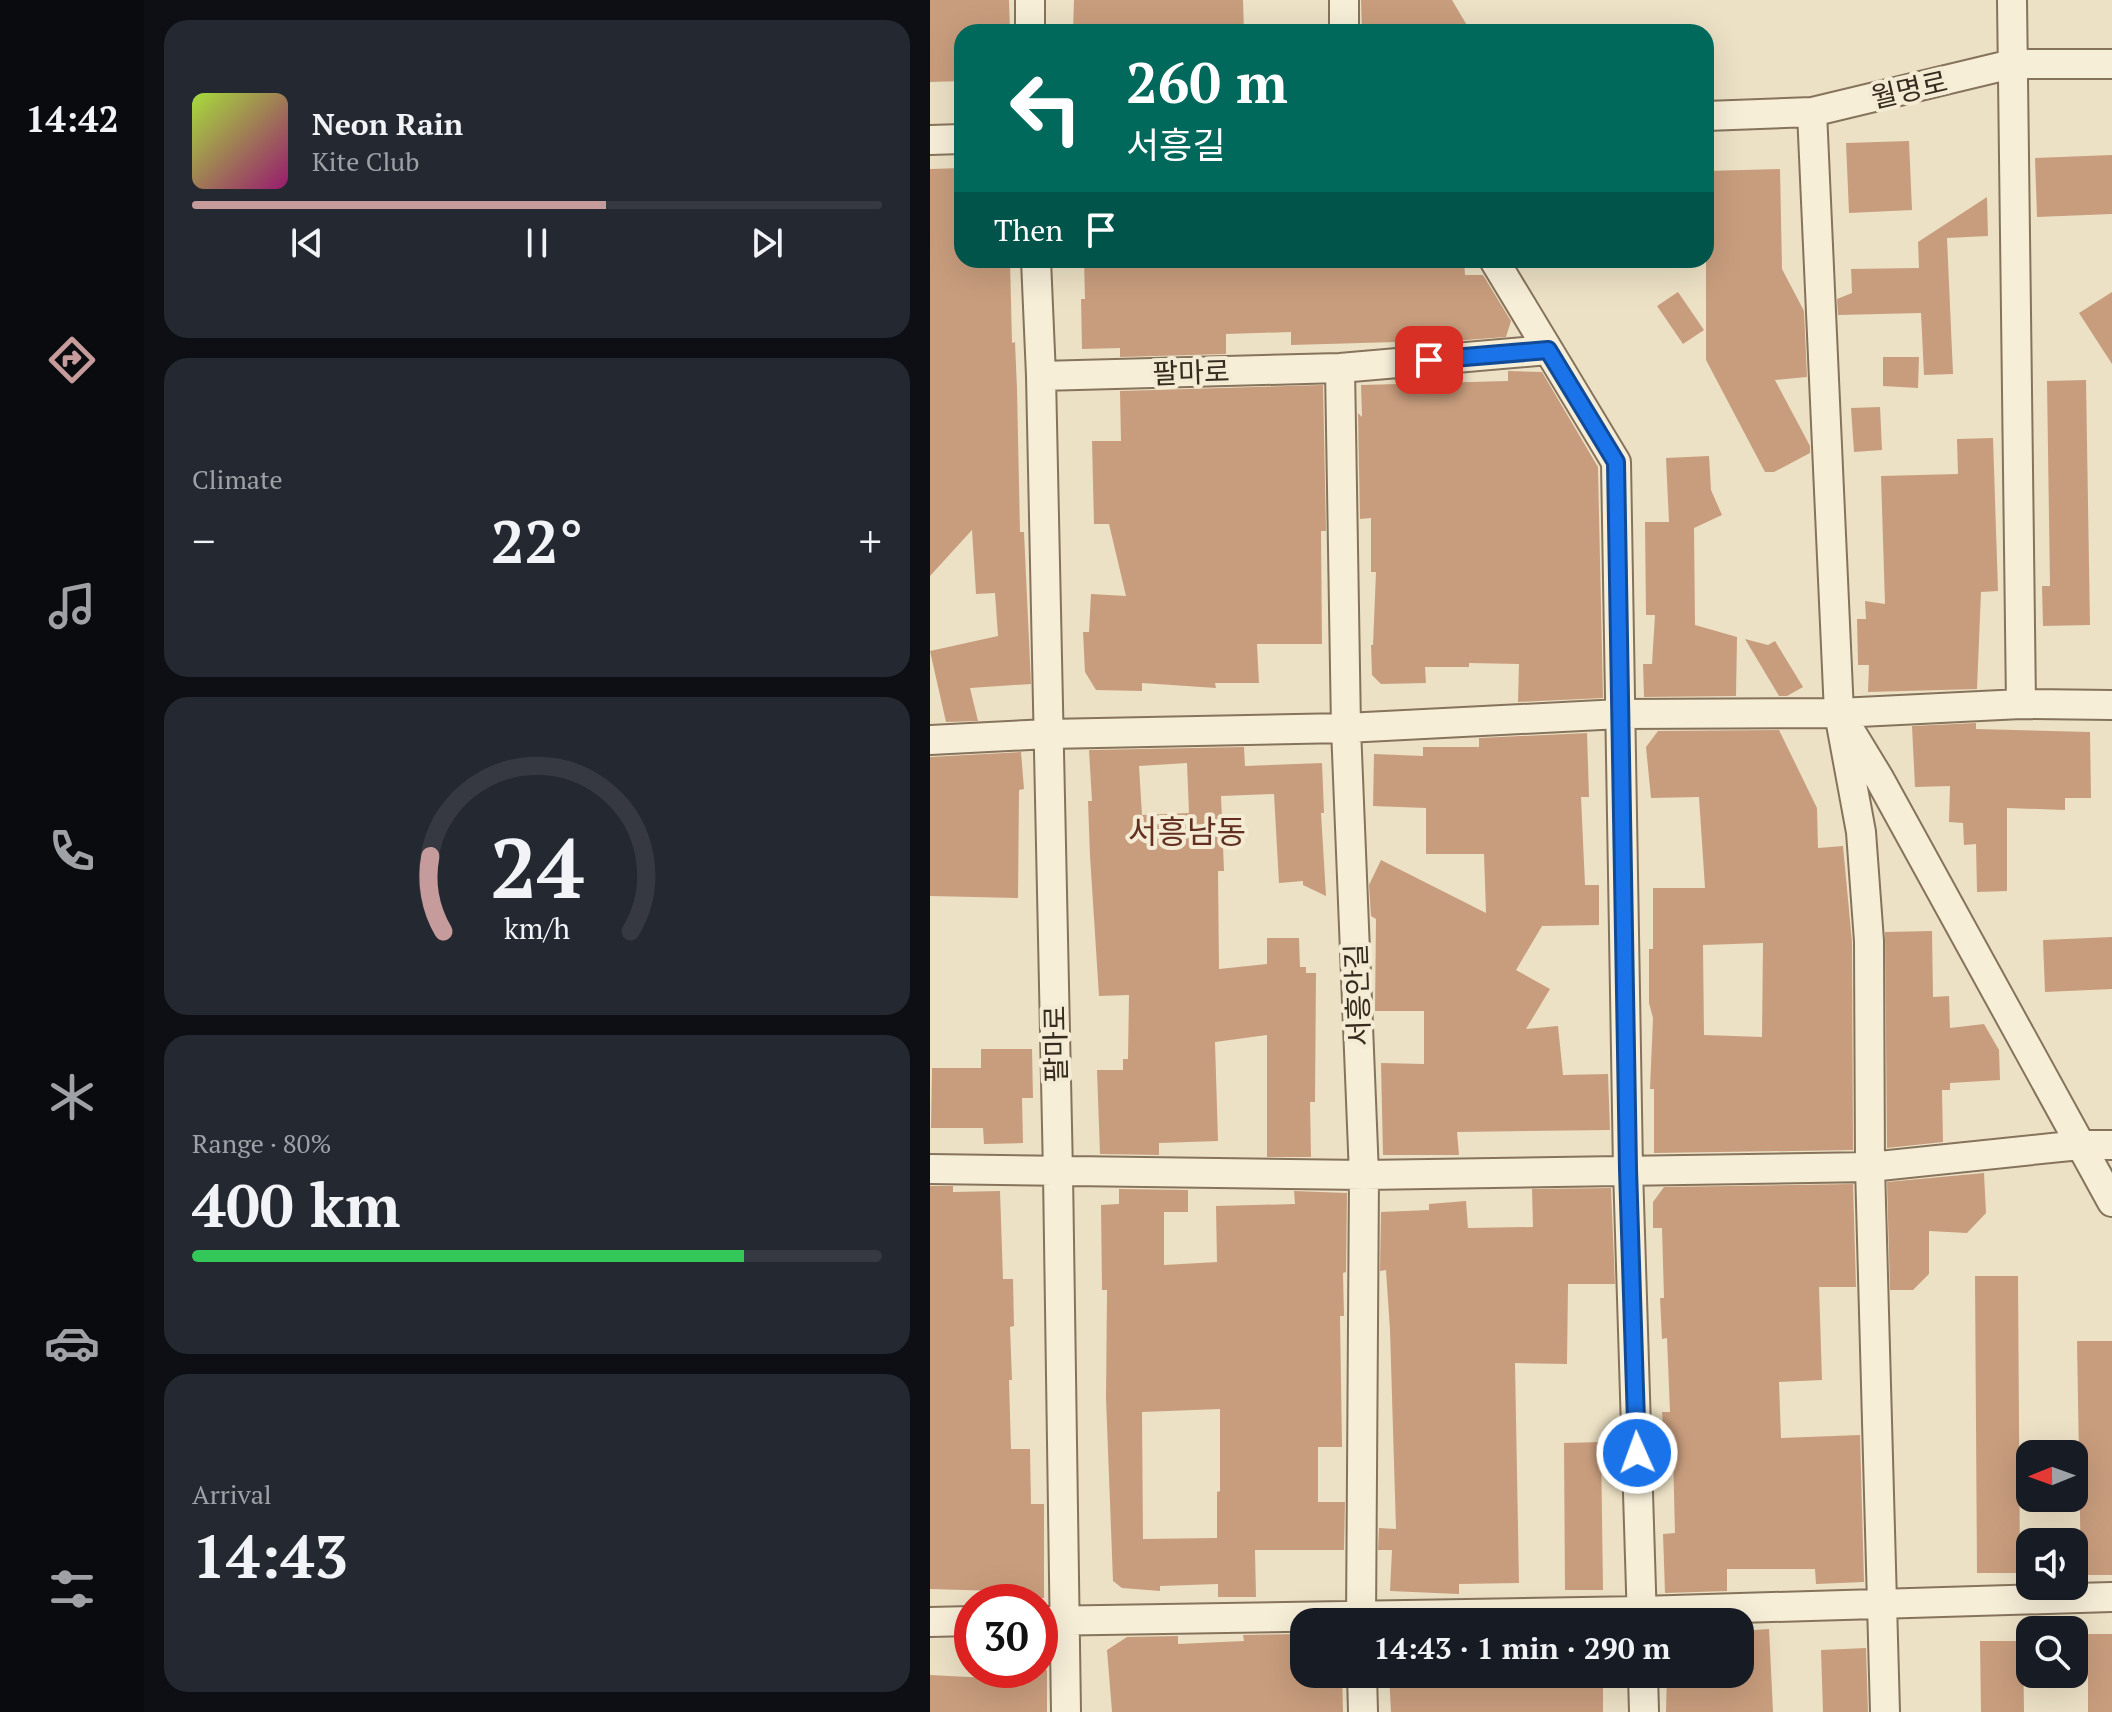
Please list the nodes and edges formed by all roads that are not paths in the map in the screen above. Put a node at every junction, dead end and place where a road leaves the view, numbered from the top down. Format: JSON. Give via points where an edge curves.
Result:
{"nodes":[{"id":1,"x":1030,"y":0,"type":"edge"},
{"id":2,"x":1344,"y":0,"type":"edge"},
{"id":3,"x":2012,"y":0,"type":"edge"},
{"id":4,"x":1030,"y":24,"type":"edge"},
{"id":5,"x":1344,"y":24,"type":"edge"},
{"id":6,"x":2012,"y":64,"type":"junction"},
{"id":7,"x":2112,"y":64,"type":"edge"},
{"id":8,"x":1812,"y":112,"type":"junction"},
{"id":9,"x":1714,"y":116,"type":"edge"},
{"id":10,"x":954,"y":139,"type":"edge"},
{"id":11,"x":930,"y":140,"type":"edge"},
{"id":12,"x":1036,"y":268,"type":"edge"},
{"id":13,"x":1499,"y":268,"type":"edge"},
{"id":14,"x":1548,"y":350,"type":"junction"},
{"id":15,"x":1340,"y":368,"type":"junction"},
{"id":16,"x":1041,"y":376,"type":"junction"},
{"id":17,"x":2021,"y":704,"type":"junction"},
{"id":18,"x":2112,"y":705,"type":"edge"},
{"id":19,"x":1839,"y":713,"type":"junction"},
{"id":20,"x":1620,"y":714,"type":"junction"},
{"id":21,"x":1346,"y":728,"type":"junction"},
{"id":22,"x":1048,"y":734,"type":"junction"},
{"id":23,"x":930,"y":740,"type":"edge"},
{"id":24,"x":2080,"y":1145,"type":"junction"},
{"id":25,"x":2112,"y":1145,"type":"edge"},
{"id":26,"x":1870,"y":1167,"type":"junction"},
{"id":27,"x":930,"y":1169,"type":"edge"},
{"id":28,"x":1628,"y":1169,"type":"junction"},
{"id":29,"x":1058,"y":1173,"type":"junction"},
{"id":30,"x":1364,"y":1175,"type":"junction"},
{"id":31,"x":2112,"y":1202,"type":"edge"},
{"id":32,"x":1052,"y":1584,"type":"edge"},
{"id":33,"x":2112,"y":1597,"type":"edge"},
{"id":34,"x":1882,"y":1604,"type":"junction"},
{"id":35,"x":1361,"y":1608,"type":"edge"},
{"id":36,"x":1642,"y":1608,"type":"edge"},
{"id":37,"x":1754,"y":1610,"type":"edge"},
{"id":38,"x":1290,"y":1619,"type":"edge"},
{"id":39,"x":954,"y":1621,"type":"edge"},
{"id":40,"x":1058,"y":1621,"type":"edge"},
{"id":41,"x":930,"y":1622,"type":"edge"},
{"id":42,"x":1058,"y":1660,"type":"edge"},
{"id":43,"x":1362,"y":1688,"type":"edge"},
{"id":44,"x":1643,"y":1688,"type":"edge"},
{"id":45,"x":1066,"y":1712,"type":"edge"},
{"id":46,"x":1363,"y":1712,"type":"edge"},
{"id":47,"x":1644,"y":1712,"type":"edge"},
{"id":48,"x":1885,"y":1712,"type":"edge"}],
"edges":[{"from":1,"to":4,"type":"street"},
{"from":2,"to":5,"type":"street"},
{"from":3,"to":6,"type":"street"},
{"from":6,"to":7,"type":"street","name":"월명로"},
{"from":6,"to":8,"type":"street","name":"월명로"},
{"from":6,"to":17,"type":"street"},
{"from":8,"to":9,"type":"street","name":"월명로"},
{"from":8,"to":19,"type":"street"},
{"from":10,"to":11,"type":"street"},
{"from":12,"to":16,"type":"street","name":"팔마로"},
{"from":13,"to":14,"type":"street"},
{"from":14,"to":15,"type":"street","name":"팔마로"},
{"from":14,"to":20,"type":"street","via":[[1616,462]]},
{"from":15,"to":16,"type":"street","name":"팔마로"},
{"from":15,"to":21,"type":"street","name":"서흥안길"},
{"from":16,"to":22,"type":"street","name":"팔마로"},
{"from":17,"to":18,"type":"street"},
{"from":17,"to":19,"type":"street"},
{"from":19,"to":20,"type":"street"},
{"from":19,"to":24,"type":"street"},
{"from":19,"to":26,"type":"street","via":[[1861,832],[1869,941]]},
{"from":20,"to":21,"type":"street"},
{"from":20,"to":28,"type":"street"},
{"from":21,"to":22,"type":"street"},
{"from":21,"to":30,"type":"street","name":"서흥안길"},
{"from":22,"to":23,"type":"street"},
{"from":22,"to":29,"type":"street","name":"팔마로"},
{"from":24,"to":25,"type":"street"},
{"from":24,"to":26,"type":"street"},
{"from":24,"to":31,"type":"street"},
{"from":26,"to":28,"type":"street"},
{"from":26,"to":34,"type":"street"},
{"from":27,"to":29,"type":"street"},
{"from":28,"to":30,"type":"street"},
{"from":28,"to":36,"type":"street"},
{"from":29,"to":30,"type":"street"},
{"from":29,"to":32,"type":"street","name":"팔마로"},
{"from":30,"to":35,"type":"street","name":"서흥안길"},
{"from":33,"to":34,"type":"street"},
{"from":34,"to":37,"type":"street"},
{"from":34,"to":48,"type":"street"},
{"from":38,"to":40,"type":"street"},
{"from":39,"to":41,"type":"street"},
{"from":42,"to":45,"type":"street","name":"팔마로"},
{"from":43,"to":46,"type":"street"},
{"from":44,"to":47,"type":"street"}]}
